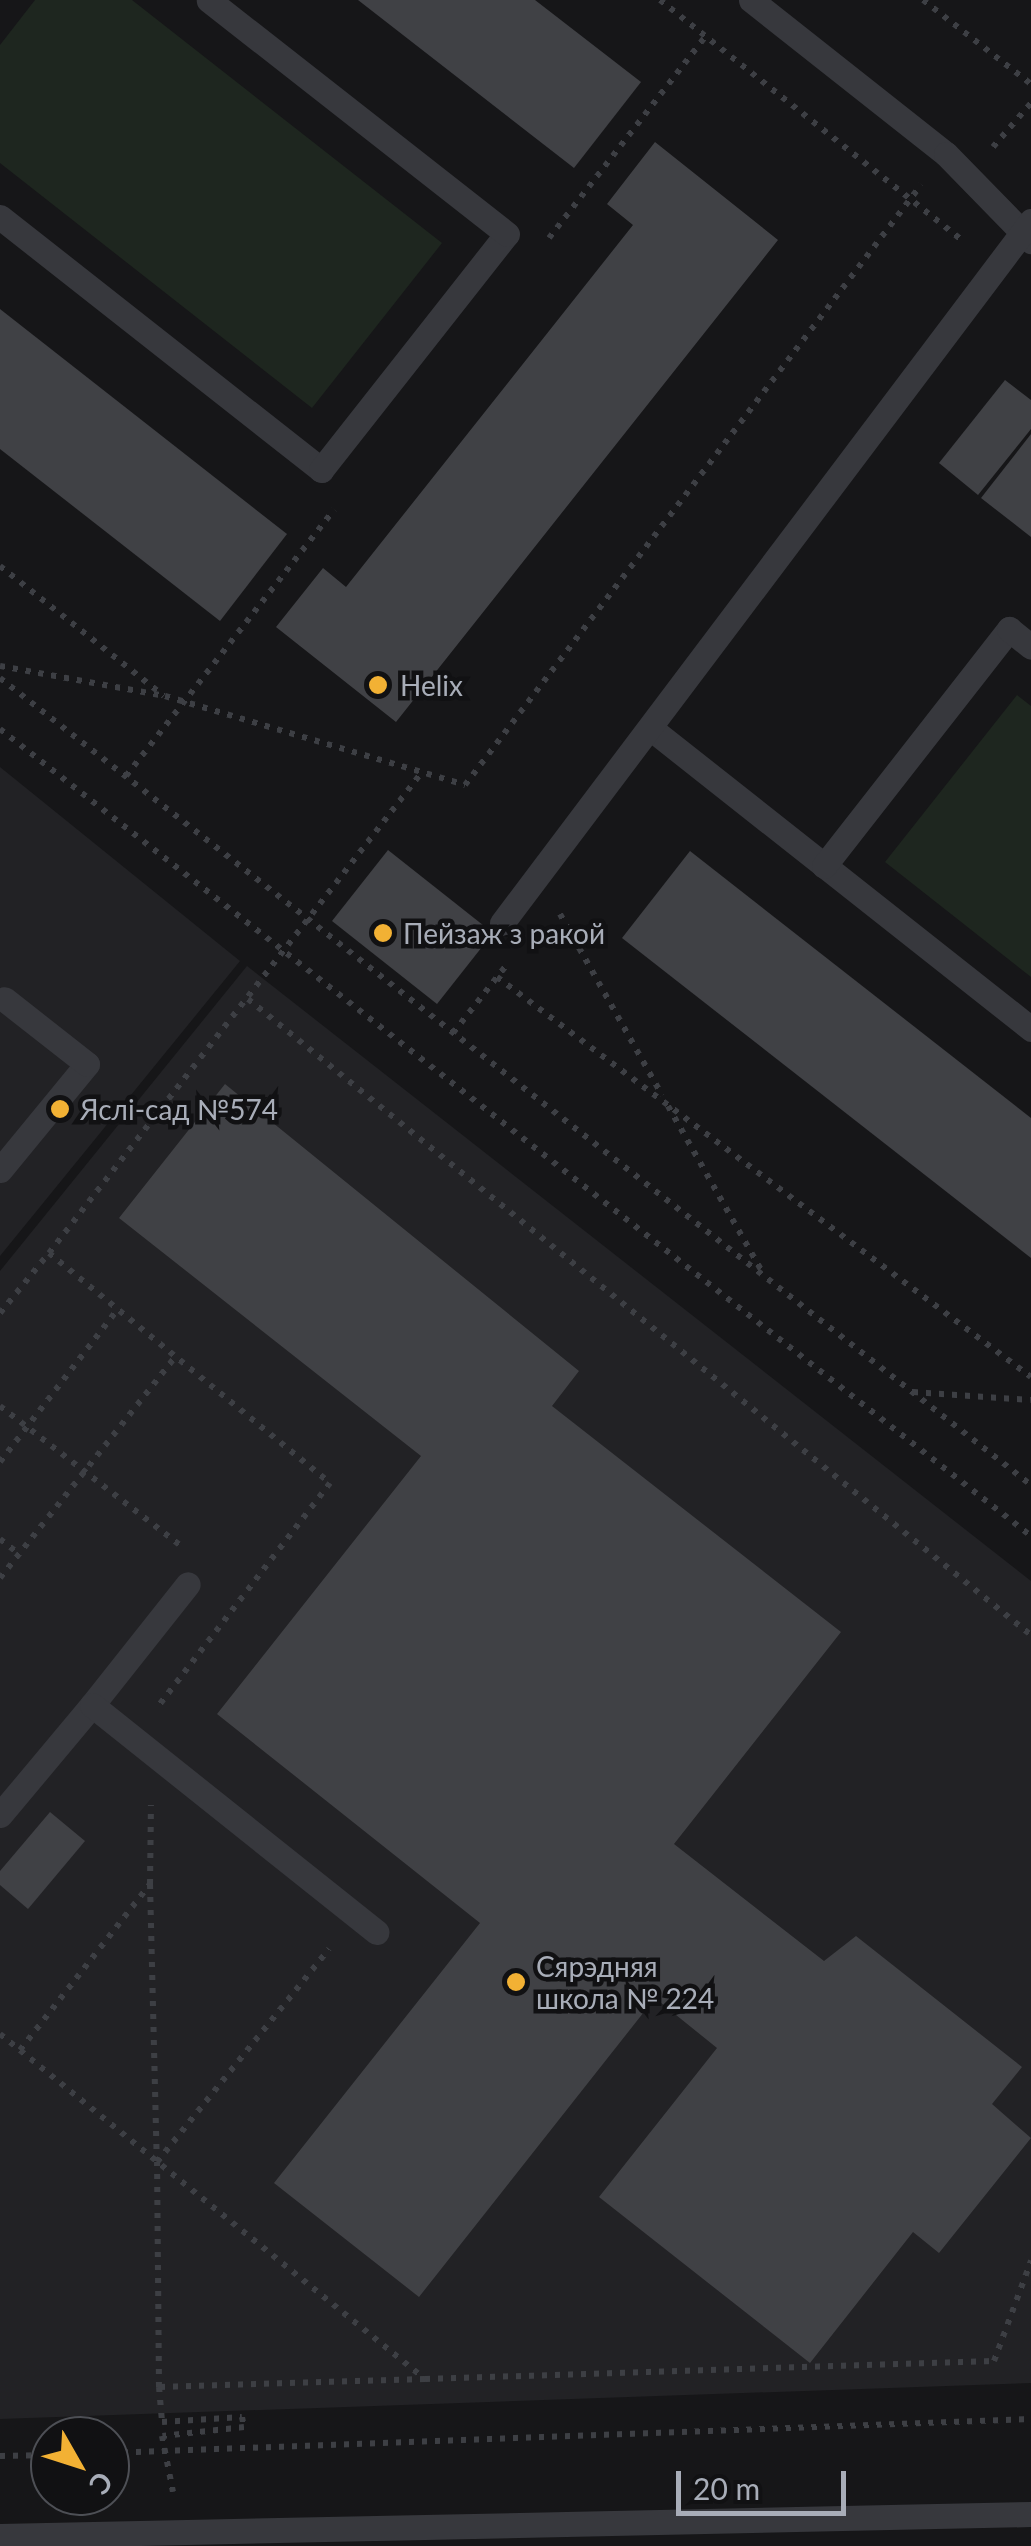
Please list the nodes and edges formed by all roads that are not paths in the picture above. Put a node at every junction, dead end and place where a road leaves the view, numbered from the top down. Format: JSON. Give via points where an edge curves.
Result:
{"nodes":[{"id":1,"x":209,"y":0,"type":"edge"},
{"id":2,"x":751,"y":0,"type":"edge"},
{"id":3,"x":0,"y":217,"type":"edge"},
{"id":4,"x":1028,"y":232,"type":"edge"},
{"id":5,"x":1031,"y":647,"type":"edge"},
{"id":6,"x":654,"y":731,"type":"junction"},
{"id":7,"x":824,"y":866,"type":"junction"},
{"id":8,"x":502,"y":924,"type":"dead end"},
{"id":9,"x":4,"y":999,"type":"dead end"},
{"id":10,"x":1031,"y":1029,"type":"edge"},
{"id":11,"x":0,"y":1170,"type":"edge"},
{"id":12,"x":188,"y":1584,"type":"dead end"},
{"id":13,"x":92,"y":1705,"type":"junction"},
{"id":14,"x":0,"y":1815,"type":"edge"},
{"id":15,"x":376,"y":1932,"type":"dead end"},
{"id":16,"x":1031,"y":2514,"type":"edge"},
{"id":17,"x":0,"y":2536,"type":"edge"}],
"edges":[{"from":1,"to":3,"type":"lane","via":[[507,234],[321,470]]},
{"from":2,"to":4,"type":"lane","via":[[946,154]]},
{"from":4,"to":6,"type":"lane"},
{"from":5,"to":7,"type":"lane","via":[[1009,630]]},
{"from":6,"to":7,"type":"lane"},
{"from":6,"to":8,"type":"lane"},
{"from":7,"to":10,"type":"lane"},
{"from":9,"to":11,"type":"lane","via":[[87,1064]]},
{"from":12,"to":13,"type":"lane"},
{"from":13,"to":14,"type":"lane"},
{"from":13,"to":15,"type":"lane"},
{"from":16,"to":17,"type":"lane"}]}
